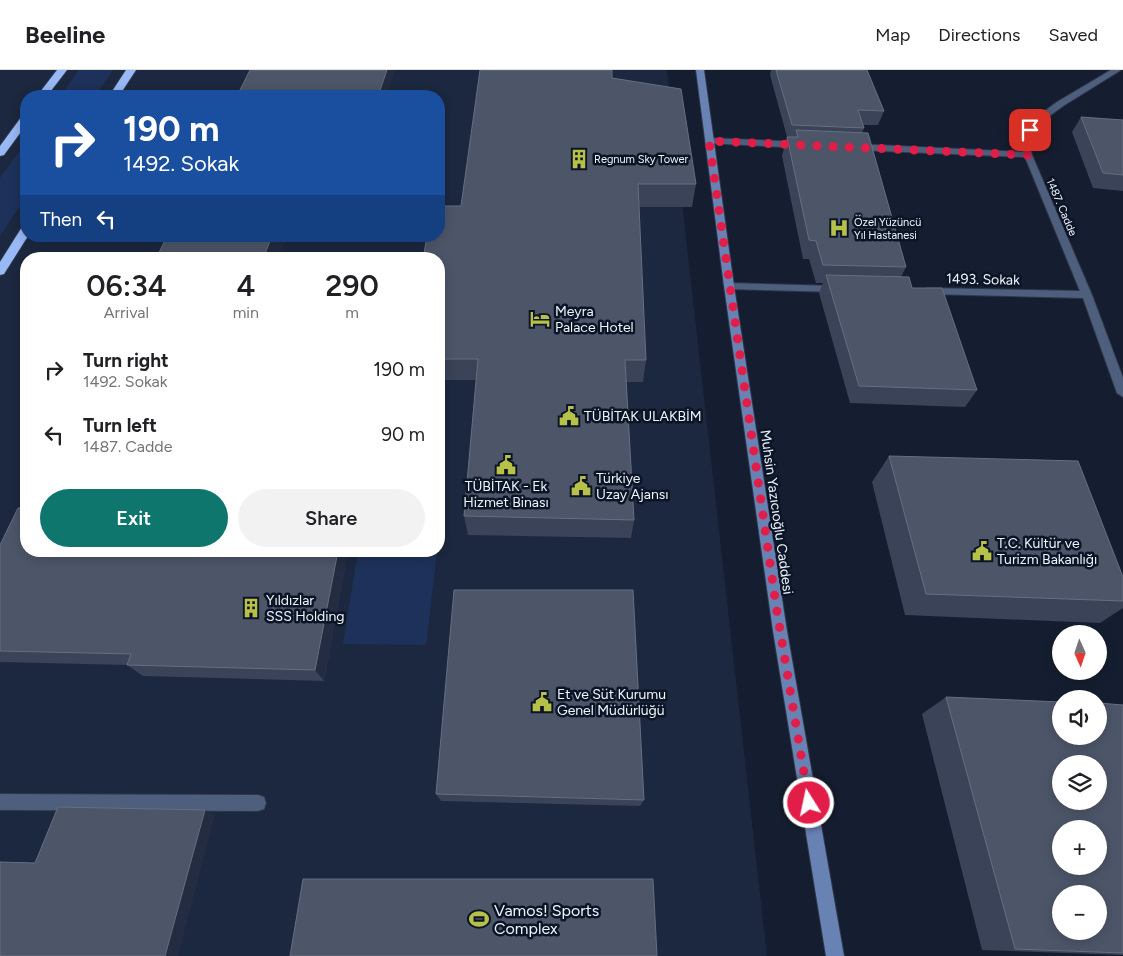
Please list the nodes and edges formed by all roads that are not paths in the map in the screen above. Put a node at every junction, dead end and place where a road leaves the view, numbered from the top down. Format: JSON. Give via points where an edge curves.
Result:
{"nodes":[{"id":1,"x":62,"y":70,"type":"edge"},
{"id":2,"x":131,"y":70,"type":"edge"},
{"id":3,"x":700,"y":70,"type":"edge"},
{"id":4,"x":1118,"y":70,"type":"edge"},
{"id":5,"x":47,"y":90,"type":"edge"},
{"id":6,"x":118,"y":90,"type":"edge"},
{"id":7,"x":20,"y":126,"type":"edge"},
{"id":8,"x":709,"y":141,"type":"junction"},
{"id":9,"x":808,"y":145,"type":"edge"},
{"id":10,"x":848,"y":147,"type":"edge"},
{"id":11,"x":0,"y":153,"type":"edge"},
{"id":12,"x":1028,"y":155,"type":"junction"},
{"id":13,"x":20,"y":239,"type":"edge"},
{"id":14,"x":0,"y":270,"type":"edge"},
{"id":15,"x":729,"y":286,"type":"junction"},
{"id":16,"x":848,"y":289,"type":"edge"},
{"id":17,"x":917,"y":291,"type":"edge"},
{"id":18,"x":1087,"y":295,"type":"junction"},
{"id":19,"x":1123,"y":393,"type":"edge"},
{"id":20,"x":0,"y":802,"type":"edge"},
{"id":21,"x":258,"y":803,"type":"dead end"},
{"id":22,"x":835,"y":956,"type":"edge"}],
"edges":[{"from":1,"to":5,"type":"highway"},
{"from":2,"to":6,"type":"highway"},
{"from":3,"to":8,"type":"main road","name":"Muhsin Yazıcıoğlu Caddesi"},
{"from":4,"to":12,"type":"street","name":"1487. Cadde","via":[[1036,121],[1024,139]]},
{"from":7,"to":11,"type":"highway"},
{"from":8,"to":9,"type":"street"},
{"from":8,"to":15,"type":"main road","name":"Muhsin Yazıcıoğlu Caddesi"},
{"from":10,"to":12,"type":"street"},
{"from":12,"to":18,"type":"street","name":"1487. Cadde"},
{"from":13,"to":14,"type":"highway"},
{"from":15,"to":16,"type":"street"},
{"from":15,"to":22,"type":"main road","name":"Muhsin Yazıcıoğlu Caddesi","via":[[780,631]]},
{"from":17,"to":18,"type":"street","name":"1493. Sokak"},
{"from":18,"to":19,"type":"street","name":"1487. Cadde"},
{"from":20,"to":21,"type":"street"}]}
